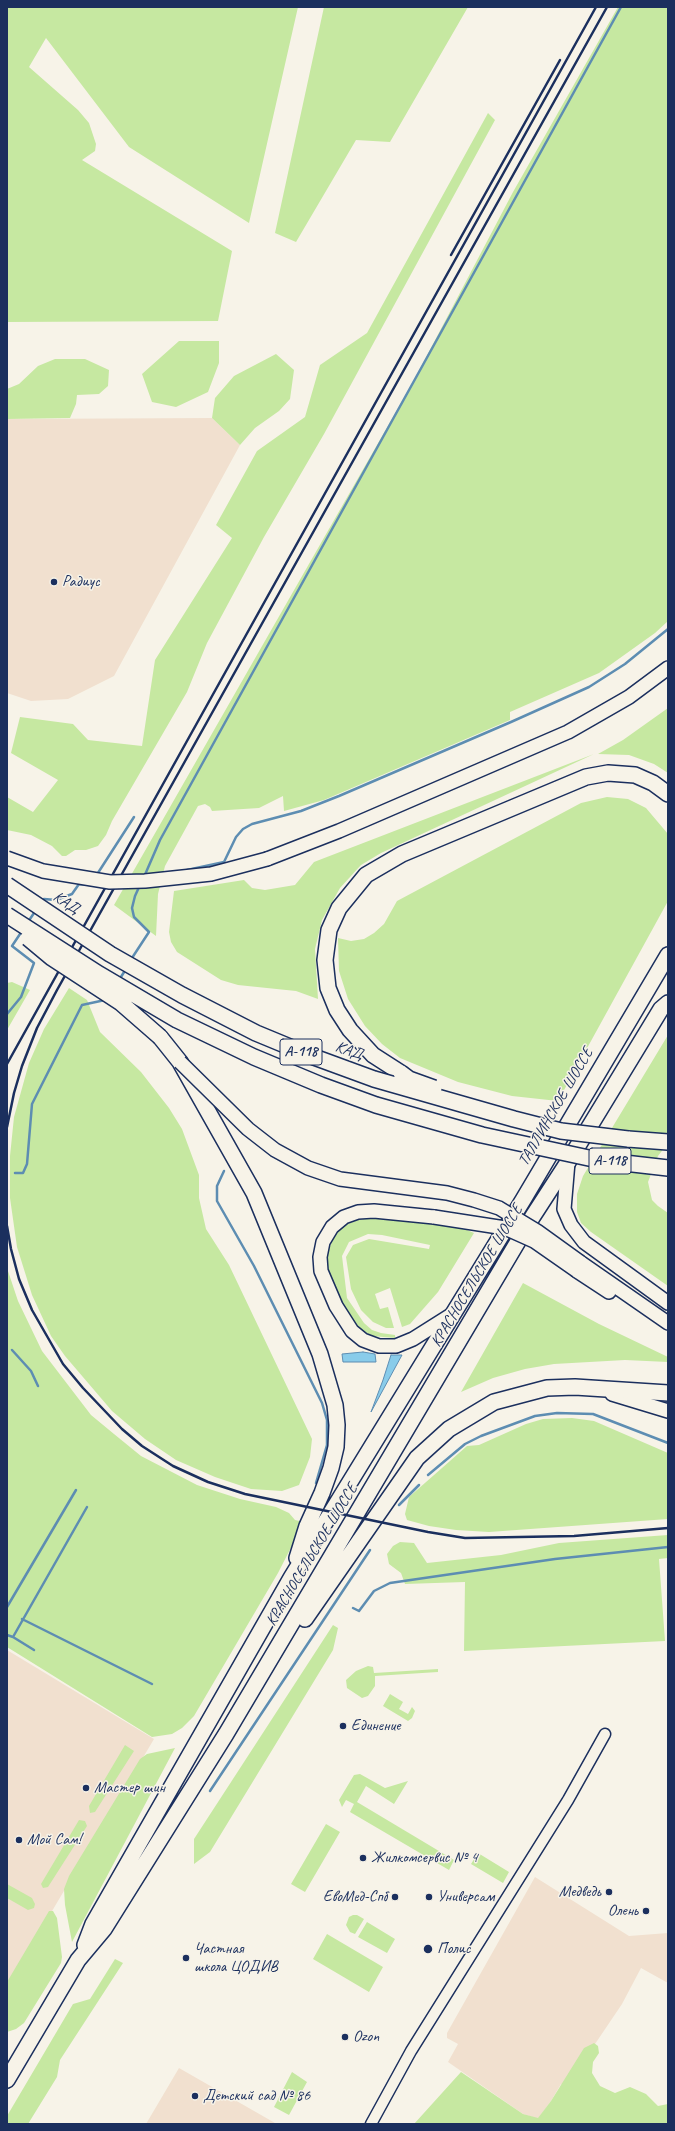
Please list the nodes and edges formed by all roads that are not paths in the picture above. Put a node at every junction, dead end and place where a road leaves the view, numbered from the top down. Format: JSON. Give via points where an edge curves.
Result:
{"nodes":[{"id":1,"x":668,"y":668,"type":"edge"},
{"id":2,"x":668,"y":794,"type":"edge"},
{"id":3,"x":7,"y":858,"type":"edge"},
{"id":4,"x":7,"y":885,"type":"edge"},
{"id":5,"x":7,"y":915,"type":"edge"},
{"id":6,"x":7,"y":920,"type":"edge"},
{"id":7,"x":668,"y":955,"type":"edge"},
{"id":8,"x":666,"y":1003,"type":"edge"},
{"id":9,"x":180,"y":1062,"type":"junction"},
{"id":10,"x":628,"y":1139,"type":"junction"},
{"id":11,"x":668,"y":1142,"type":"edge"},
{"id":12,"x":568,"y":1162,"type":"junction"},
{"id":13,"x":668,"y":1168,"type":"edge"},
{"id":14,"x":579,"y":1266,"type":"junction"},
{"id":15,"x":474,"y":1277,"type":"joint"},
{"id":16,"x":668,"y":1303,"type":"edge"},
{"id":17,"x":451,"y":1315,"type":"junction"},
{"id":18,"x":668,"y":1323,"type":"edge"},
{"id":19,"x":575,"y":1387,"type":"junction"},
{"id":20,"x":668,"y":1393,"type":"edge"},
{"id":21,"x":668,"y":1412,"type":"edge"},
{"id":22,"x":291,"y":1578,"type":"junction"},
{"id":23,"x":226,"y":1734,"type":"junction"},
{"id":24,"x":605,"y":1734,"type":"dead end"},
{"id":25,"x":78,"y":1960,"type":"junction"},
{"id":26,"x":7,"y":2080,"type":"edge"},
{"id":27,"x":371,"y":2124,"type":"edge"}],
"edges":[{"from":1,"to":3,"type":"main road","bridge":true,"via":[[630,697],[568,732],[339,831],[267,859],[211,874],[110,882],[43,871]]},
{"from":2,"to":10,"type":"highway","bridge":true,"via":[[653,783],[634,775],[608,773],[586,777],[402,854],[366,876],[339,908],[329,930],[325,960],[328,988],[337,1010],[350,1030],[373,1055],[409,1078],[446,1092],[517,1112],[602,1129]]},
{"from":4,"to":10,"type":"highway","name":"КАД","number":"А-118","bridge":true,"via":[[110,954],[182,995],[256,1033],[314,1057],[374,1079],[506,1117],[561,1130]]},
{"from":5,"to":13,"type":"highway","number":"А-118","bridge":true,"via":[[177,1020],[254,1057],[321,1085],[376,1105],[482,1136],[598,1160]]},
{"from":6,"to":9,"type":"highway","bridge":true,"via":[[52,958],[141,1019]]},
{"from":7,"to":15,"type":"highway","name":"ТАЛЛИНСКОЕ ШОССЕ","via":[[523,1200]]},
{"from":8,"to":12,"type":"highway"},
{"from":9,"to":14,"type":"main road","bridge":true,"via":[[248,1129],[276,1150],[308,1168],[340,1179],[446,1193],[499,1208],[537,1231]]},
{"from":9,"to":22,"type":"highway","bridge":true,"via":[[254,1193],[320,1354],[335,1405],[336,1447],[331,1468],[307,1526]]},
{"from":10,"to":11,"type":"highway","name":"КАД","number":"А-118"},
{"from":12,"to":16,"type":"main road","via":[[564,1209],[571,1225],[584,1242]]},
{"from":12,"to":23,"type":"highway","name":"КРАСНОСЕЛЬСКОЕ ШОССЕ","via":[[533,1216]]},
{"from":14,"to":17,"type":"main road","bridge":true,"via":[[506,1228],[434,1216],[358,1212],[344,1217],[332,1227],[323,1242],[321,1271],[336,1306],[352,1331],[363,1340],[378,1346],[396,1346],[414,1339]]},
{"from":14,"to":18,"type":"main road"},
{"from":15,"to":17,"type":"highway","name":"КРАСНОСЕЛЬСКОЕ ШОССЕ"},
{"from":17,"to":22,"type":"highway","name":"КРАСНОСЕЛЬСКОЕ ШОССЕ"},
{"from":19,"to":20,"type":"highway"},
{"from":19,"to":21,"type":"main road","via":[[618,1394]]},
{"from":19,"to":23,"type":"highway","via":[[546,1388],[494,1402],[449,1429],[417,1458]]},
{"from":22,"to":25,"type":"highway","name":"КРАСНОСЕЛЬСКОЕ ШОССЕ","via":[[93,1924]]},
{"from":23,"to":25,"type":"highway","name":"КРАСНОСЕЛЬСКОЕ ШОССЕ","via":[[104,1929]]},
{"from":24,"to":27,"type":"street","via":[[568,1800],[412,2052]]},
{"from":25,"to":26,"type":"highway","name":"КРАСНОСЕЛЬСКОЕ ШОССЕ"}]}
